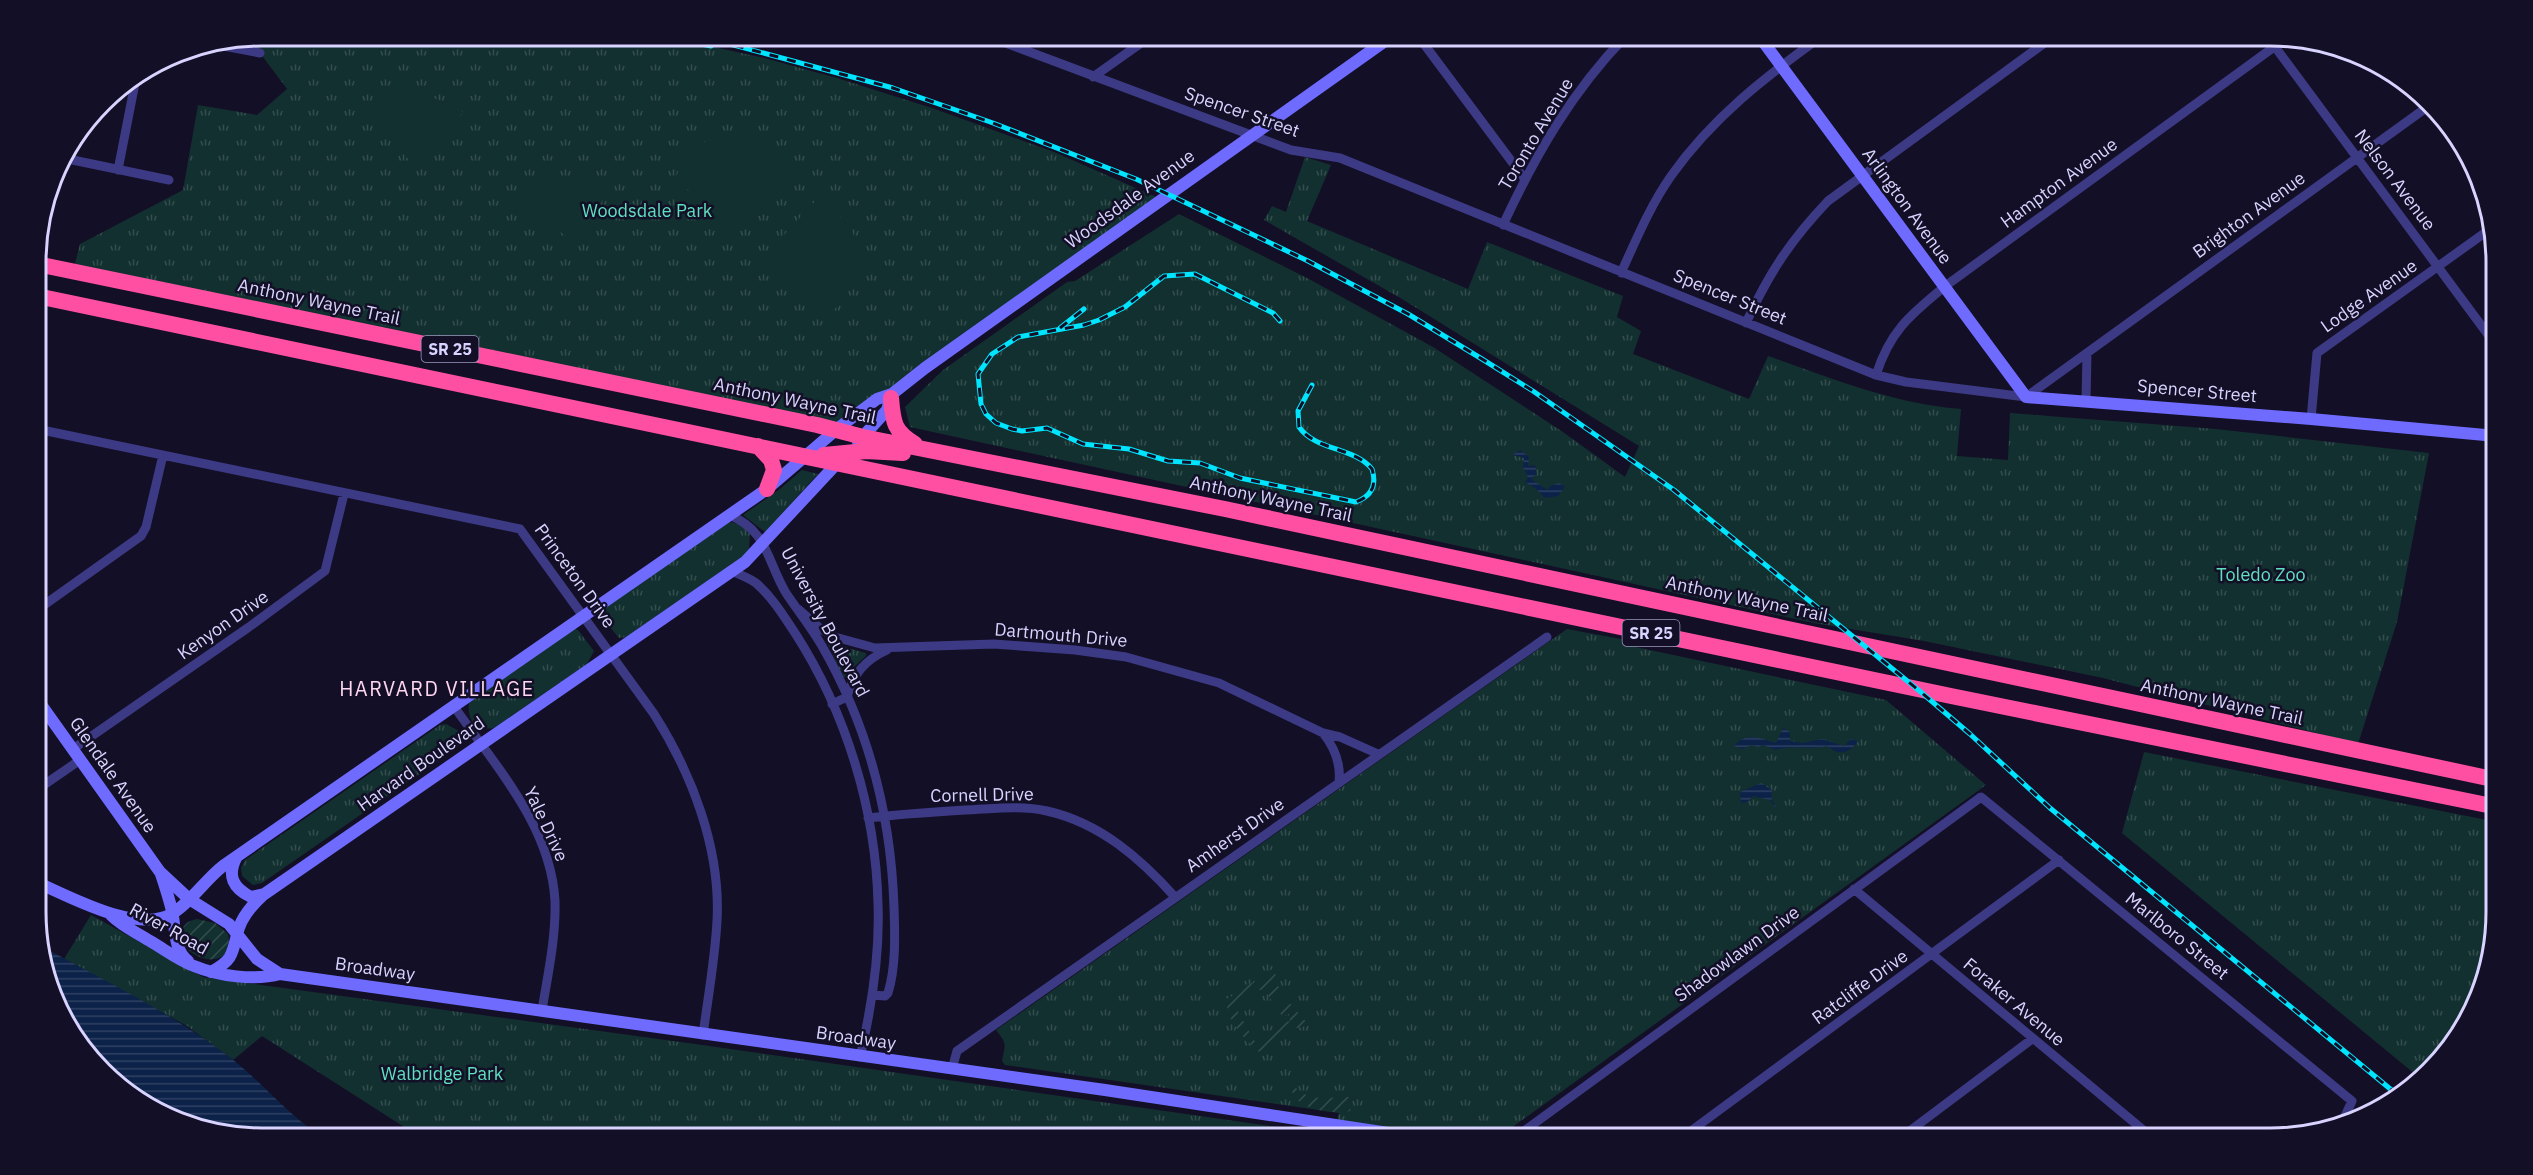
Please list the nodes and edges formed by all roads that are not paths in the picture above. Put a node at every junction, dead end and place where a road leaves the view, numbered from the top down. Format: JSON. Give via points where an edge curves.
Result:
{"nodes":[{"id":1,"x":1013,"y":46,"type":"edge"},
{"id":2,"x":1137,"y":46,"type":"edge"},
{"id":3,"x":1378,"y":46,"type":"edge"},
{"id":4,"x":1425,"y":46,"type":"edge"},
{"id":5,"x":1616,"y":46,"type":"edge"},
{"id":6,"x":1765,"y":46,"type":"edge"},
{"id":7,"x":1808,"y":46,"type":"edge"},
{"id":8,"x":2040,"y":46,"type":"edge"},
{"id":9,"x":2275,"y":46,"type":"joint"},
{"id":10,"x":234,"y":48,"type":"edge"},
{"id":11,"x":260,"y":53,"type":"dead end"},
{"id":12,"x":1780,"y":66,"type":"junction"},
{"id":13,"x":1093,"y":77,"type":"junction"},
{"id":14,"x":134,"y":89,"type":"edge"},
{"id":15,"x":2423,"y":110,"type":"edge"},
{"id":16,"x":1251,"y":136,"type":"junction"},
{"id":17,"x":2357,"y":157,"type":"junction"},
{"id":18,"x":72,"y":160,"type":"edge"},
{"id":19,"x":118,"y":170,"type":"junction"},
{"id":20,"x":1862,"y":175,"type":"junction"},
{"id":21,"x":1524,"y":178,"type":"junction"},
{"id":22,"x":170,"y":180,"type":"dead end"},
{"id":23,"x":1503,"y":225,"type":"junction"},
{"id":24,"x":2485,"y":233,"type":"edge"},
{"id":25,"x":46,"y":266,"type":"edge"},
{"id":26,"x":2439,"y":267,"type":"junction"},
{"id":27,"x":1621,"y":273,"type":"junction"},
{"id":28,"x":1944,"y":287,"type":"junction"},
{"id":29,"x":46,"y":299,"type":"edge"},
{"id":30,"x":1746,"y":324,"type":"junction"},
{"id":31,"x":2486,"y":332,"type":"edge"},
{"id":32,"x":2087,"y":353,"type":"junction"},
{"id":33,"x":1876,"y":375,"type":"junction"},
{"id":34,"x":891,"y":396,"type":"junction"},
{"id":35,"x":2026,"y":397,"type":"junction"},
{"id":36,"x":2086,"y":400,"type":"junction"},
{"id":37,"x":2311,"y":419,"type":"junction"},
{"id":38,"x":837,"y":429,"type":"junction"},
{"id":39,"x":46,"y":431,"type":"edge"},
{"id":40,"x":2486,"y":435,"type":"edge"},
{"id":41,"x":863,"y":436,"type":"junction"},
{"id":42,"x":758,"y":446,"type":"junction"},
{"id":43,"x":921,"y":448,"type":"junction"},
{"id":44,"x":163,"y":455,"type":"junction"},
{"id":45,"x":806,"y":456,"type":"junction"},
{"id":46,"x":842,"y":458,"type":"junction"},
{"id":47,"x":1011,"y":466,"type":"junction"},
{"id":48,"x":767,"y":489,"type":"junction"},
{"id":49,"x":344,"y":494,"type":"junction"},
{"id":50,"x":729,"y":515,"type":"junction"},
{"id":51,"x":764,"y":543,"type":"junction"},
{"id":52,"x":731,"y":571,"type":"junction"},
{"id":53,"x":46,"y":604,"type":"edge"},
{"id":54,"x":796,"y":606,"type":"junction"},
{"id":55,"x":780,"y":611,"type":"junction"},
{"id":56,"x":583,"y":615,"type":"junction"},
{"id":57,"x":1548,"y":637,"type":"dead end"},
{"id":58,"x":889,"y":649,"type":"junction"},
{"id":59,"x":610,"y":653,"type":"junction"},
{"id":60,"x":847,"y":697,"type":"junction"},
{"id":61,"x":832,"y":704,"type":"junction"},
{"id":62,"x":453,"y":705,"type":"junction"},
{"id":63,"x":46,"y":710,"type":"edge"},
{"id":64,"x":1323,"y":733,"type":"junction"},
{"id":65,"x":480,"y":744,"type":"junction"},
{"id":66,"x":73,"y":749,"type":"junction"},
{"id":67,"x":1378,"y":754,"type":"junction"},
{"id":68,"x":80,"y":760,"type":"junction"},
{"id":69,"x":2486,"y":778,"type":"edge"},
{"id":70,"x":1339,"y":782,"type":"junction"},
{"id":71,"x":46,"y":783,"type":"edge"},
{"id":72,"x":1981,"y":797,"type":"joint"},
{"id":73,"x":2486,"y":805,"type":"edge"},
{"id":74,"x":885,"y":816,"type":"junction"},
{"id":75,"x":868,"y":818,"type":"junction"},
{"id":76,"x":237,"y":857,"type":"junction"},
{"id":77,"x":2059,"y":860,"type":"junction"},
{"id":78,"x":160,"y":873,"type":"junction"},
{"id":79,"x":46,"y":887,"type":"edge"},
{"id":80,"x":1854,"y":889,"type":"junction"},
{"id":81,"x":266,"y":893,"type":"junction"},
{"id":82,"x":1175,"y":897,"type":"junction"},
{"id":83,"x":189,"y":899,"type":"junction"},
{"id":84,"x":173,"y":914,"type":"junction"},
{"id":85,"x":111,"y":915,"type":"junction"},
{"id":86,"x":237,"y":935,"type":"junction"},
{"id":87,"x":1933,"y":954,"type":"junction"},
{"id":88,"x":195,"y":967,"type":"junction"},
{"id":89,"x":211,"y":972,"type":"junction"},
{"id":90,"x":280,"y":974,"type":"junction"},
{"id":91,"x":873,"y":995,"type":"junction"},
{"id":92,"x":542,"y":1010,"type":"junction"},
{"id":93,"x":703,"y":1035,"type":"junction"},
{"id":94,"x":2032,"y":1039,"type":"junction"},
{"id":95,"x":860,"y":1057,"type":"junction"},
{"id":96,"x":952,"y":1069,"type":"junction"},
{"id":97,"x":2346,"y":1115,"type":"edge"},
{"id":98,"x":1353,"y":1128,"type":"edge"},
{"id":99,"x":1528,"y":1128,"type":"edge"},
{"id":100,"x":1695,"y":1128,"type":"edge"},
{"id":101,"x":1914,"y":1128,"type":"edge"},
{"id":102,"x":2142,"y":1128,"type":"edge"}],
"edges":[{"from":1,"to":13,"type":"street","name":"Spencer Street"},
{"from":2,"to":13,"type":"street"},
{"from":3,"to":16,"type":"street","name":"Woodsdale Avenue"},
{"from":4,"to":21,"type":"street"},
{"from":5,"to":21,"type":"street","name":"Toronto Avenue","via":[[1566,109]]},
{"from":6,"to":12,"type":"street","name":"Arlington Avenue"},
{"from":7,"to":12,"type":"street"},
{"from":8,"to":20,"type":"street"},
{"from":9,"to":17,"type":"street","name":"Nelson Avenue"},
{"from":9,"to":28,"type":"street","name":"Hampton Avenue"},
{"from":10,"to":11,"type":"street"},
{"from":12,"to":20,"type":"street","name":"Arlington Avenue"},
{"from":12,"to":27,"type":"street","via":[[1703,135],[1671,177],[1643,224]]},
{"from":13,"to":16,"type":"street","name":"Spencer Street"},
{"from":14,"to":19,"type":"street"},
{"from":15,"to":17,"type":"street","name":"Brighton Avenue"},
{"from":16,"to":23,"type":"street","name":"Spencer Street","via":[[1291,150],[1340,158]]},
{"from":16,"to":34,"type":"street","name":"Woodsdale Avenue"},
{"from":17,"to":26,"type":"street","name":"Nelson Avenue"},
{"from":17,"to":32,"type":"street","name":"Brighton Avenue"},
{"from":18,"to":19,"type":"street"},
{"from":19,"to":22,"type":"street"},
{"from":20,"to":28,"type":"street","name":"Arlington Avenue"},
{"from":20,"to":30,"type":"street","via":[[1828,201],[1799,232],[1769,275]]},
{"from":21,"to":23,"type":"street","name":"Toronto Avenue"},
{"from":23,"to":27,"type":"street","name":"Spencer Street"},
{"from":24,"to":26,"type":"street","name":"Lodge Avenue"},
{"from":25,"to":38,"type":"highway","name":"Anthony Wayne Trail","number":"SR 25"},
{"from":26,"to":31,"type":"street","name":"Nelson Avenue"},
{"from":26,"to":37,"type":"street","name":"Lodge Avenue","via":[[2317,353]]},
{"from":27,"to":30,"type":"street","name":"Spencer Street"},
{"from":28,"to":33,"type":"street","name":"Hampton Avenue","via":[[1897,331],[1883,352]]},
{"from":28,"to":35,"type":"street","name":"Arlington Avenue"},
{"from":29,"to":42,"type":"highway","number":"SR 25"},
{"from":30,"to":33,"type":"street","name":"Spencer Street"},
{"from":32,"to":35,"type":"street","name":"Brighton Avenue"},
{"from":32,"to":36,"type":"street"},
{"from":33,"to":35,"type":"street","name":"Spencer Street"},
{"from":34,"to":38,"type":"street","name":"Woodsdale Avenue","via":[[877,399]]},
{"from":34,"to":41,"type":"street","name":"Woodsdale Avenue","via":[[887,410]]},
{"from":34,"to":43,"type":"highway","via":[[897,430]]},
{"from":35,"to":36,"type":"street","name":"Spencer Street"},
{"from":36,"to":37,"type":"street","name":"Spencer Street"},
{"from":37,"to":40,"type":"street","name":"Spencer Street"},
{"from":38,"to":41,"type":"highway","name":"Anthony Wayne Trail","number":"SR 25"},
{"from":38,"to":45,"type":"street","name":"Woodsdale Avenue"},
{"from":39,"to":44,"type":"street","name":"Princeton Drive"},
{"from":41,"to":43,"type":"highway","name":"Anthony Wayne Trail","number":"SR 25"},
{"from":41,"to":46,"type":"street","name":"Woodsdale Avenue"},
{"from":42,"to":45,"type":"highway","number":"SR 25"},
{"from":42,"to":48,"type":"highway","via":[[771,460],[774,470]]},
{"from":43,"to":47,"type":"highway","name":"Anthony Wayne Trail","number":"SR 25"},
{"from":44,"to":49,"type":"street","name":"Princeton Drive"},
{"from":44,"to":53,"type":"street","via":[[141,536]]},
{"from":45,"to":46,"type":"highway","number":"SR 25"},
{"from":45,"to":48,"type":"street","name":"Harvard Boulevard"},
{"from":46,"to":47,"type":"highway","via":[[869,451],[966,466]]},
{"from":46,"to":51,"type":"street","name":"Harvard Boulevard"},
{"from":46,"to":73,"type":"highway","number":"SR 25","via":[[1963,698]]},
{"from":47,"to":69,"type":"highway","name":"Anthony Wayne Trail","number":"SR 25"},
{"from":48,"to":50,"type":"street","name":"Harvard Boulevard"},
{"from":49,"to":56,"type":"street","name":"Princeton Drive","via":[[520,529]]},
{"from":49,"to":66,"type":"street","name":"Kenyon Drive","via":[[325,571]]},
{"from":50,"to":51,"type":"street","name":"University Boulevard","via":[[742,520]]},
{"from":50,"to":56,"type":"street","name":"Harvard Boulevard"},
{"from":51,"to":52,"type":"street","name":"Harvard Boulevard"},
{"from":51,"to":54,"type":"street","name":"University Boulevard"},
{"from":52,"to":55,"type":"street","name":"University Boulevard","via":[[753,581]]},
{"from":52,"to":59,"type":"street","name":"Harvard Boulevard"},
{"from":54,"to":55,"type":"street"},
{"from":54,"to":58,"type":"street","name":"Dartmouth Drive","via":[[835,637],[860,646]]},
{"from":54,"to":60,"type":"street","name":"University Boulevard"},
{"from":55,"to":61,"type":"street","name":"University Boulevard","via":[[807,653]]},
{"from":56,"to":59,"type":"street","name":"Princeton Drive"},
{"from":56,"to":62,"type":"street","name":"Harvard Boulevard"},
{"from":57,"to":67,"type":"street","name":"Amherst Drive"},
{"from":58,"to":60,"type":"street","via":[[859,670]]},
{"from":58,"to":64,"type":"street","name":"Dartmouth Drive","via":[[994,644],[1126,657],[1219,683]]},
{"from":59,"to":65,"type":"street","name":"Harvard Boulevard"},
{"from":59,"to":93,"type":"street","name":"Princeton Drive","via":[[673,743],[703,818],[714,863],[717,920]]},
{"from":60,"to":61,"type":"street"},
{"from":60,"to":74,"type":"street","name":"University Boulevard","via":[[865,743]]},
{"from":61,"to":75,"type":"street","name":"University Boulevard","via":[[850,750]]},
{"from":62,"to":65,"type":"street","name":"Yale Drive"},
{"from":62,"to":76,"type":"street","name":"Harvard Boulevard"},
{"from":63,"to":66,"type":"street","name":"Glendale Avenue"},
{"from":64,"to":67,"type":"street","name":"Dartmouth Drive"},
{"from":64,"to":70,"type":"street","via":[[1335,750]]},
{"from":65,"to":81,"type":"street","name":"Harvard Boulevard"},
{"from":65,"to":92,"type":"street","name":"Yale Drive","via":[[519,799],[550,865],[555,902],[553,941]]},
{"from":66,"to":68,"type":"street","name":"Glendale Avenue"},
{"from":67,"to":70,"type":"street","name":"Amherst Drive"},
{"from":68,"to":71,"type":"street"},
{"from":68,"to":78,"type":"street","name":"Glendale Avenue"},
{"from":70,"to":82,"type":"street","name":"Amherst Drive"},
{"from":72,"to":77,"type":"street","name":"Marlboro Street"},
{"from":72,"to":80,"type":"street","name":"Shadowlawn Drive"},
{"from":74,"to":75,"type":"street","name":"Cornell Drive"},
{"from":74,"to":82,"type":"street","name":"Cornell Drive","via":[[1013,808],[1047,811],[1080,822],[1112,840],[1147,866]]},
{"from":74,"to":91,"type":"street","name":"University Boulevard","via":[[892,872],[893,960],[888,993]]},
{"from":75,"to":91,"type":"street","name":"University Boulevard","via":[[878,903]]},
{"from":76,"to":81,"type":"street","via":[[231,868],[235,886],[251,897]]},
{"from":76,"to":83,"type":"street","name":"Harvard Boulevard"},
{"from":77,"to":87,"type":"street","name":"Ratcliffe Drive"},
{"from":77,"to":97,"type":"street","name":"Marlboro Street","via":[[2352,1101]]},
{"from":78,"to":83,"type":"street","name":"Glendale Avenue"},
{"from":78,"to":84,"type":"street","name":"Glendale Avenue"},
{"from":79,"to":85,"type":"street","name":"River Road"},
{"from":80,"to":87,"type":"street","name":"Foraker Avenue"},
{"from":80,"to":99,"type":"street","name":"Shadowlawn Drive"},
{"from":81,"to":86,"type":"street","name":"Harvard Boulevard","via":[[252,905]]},
{"from":82,"to":96,"type":"street","name":"Amherst Drive","via":[[957,1052]]},
{"from":83,"to":84,"type":"street","name":"River Road"},
{"from":83,"to":86,"type":"street","name":"Broadway","via":[[218,916]]},
{"from":84,"to":85,"type":"street","name":"River Road","via":[[150,919]]},
{"from":84,"to":88,"type":"street","name":"Glendale Avenue","via":[[178,948]]},
{"from":85,"to":88,"type":"street","name":"River Road"},
{"from":86,"to":89,"type":"street","name":"Harvard Boulevard","via":[[230,958]]},
{"from":86,"to":90,"type":"street","name":"Broadway","via":[[257,959]]},
{"from":87,"to":94,"type":"street","name":"Foraker Avenue"},
{"from":87,"to":100,"type":"street","name":"Ratcliffe Drive"},
{"from":88,"to":89,"type":"street","name":"River Road"},
{"from":89,"to":90,"type":"street","name":"Broadway","via":[[267,978]]},
{"from":90,"to":92,"type":"street","name":"Broadway"},
{"from":91,"to":95,"type":"street","name":"University Boulevard"},
{"from":92,"to":93,"type":"street","name":"Broadway"},
{"from":93,"to":95,"type":"street","name":"Broadway"},
{"from":94,"to":101,"type":"street"},
{"from":94,"to":102,"type":"street","name":"Foraker Avenue"},
{"from":95,"to":96,"type":"street","name":"Broadway"},
{"from":96,"to":98,"type":"street","name":"Broadway"}]}
